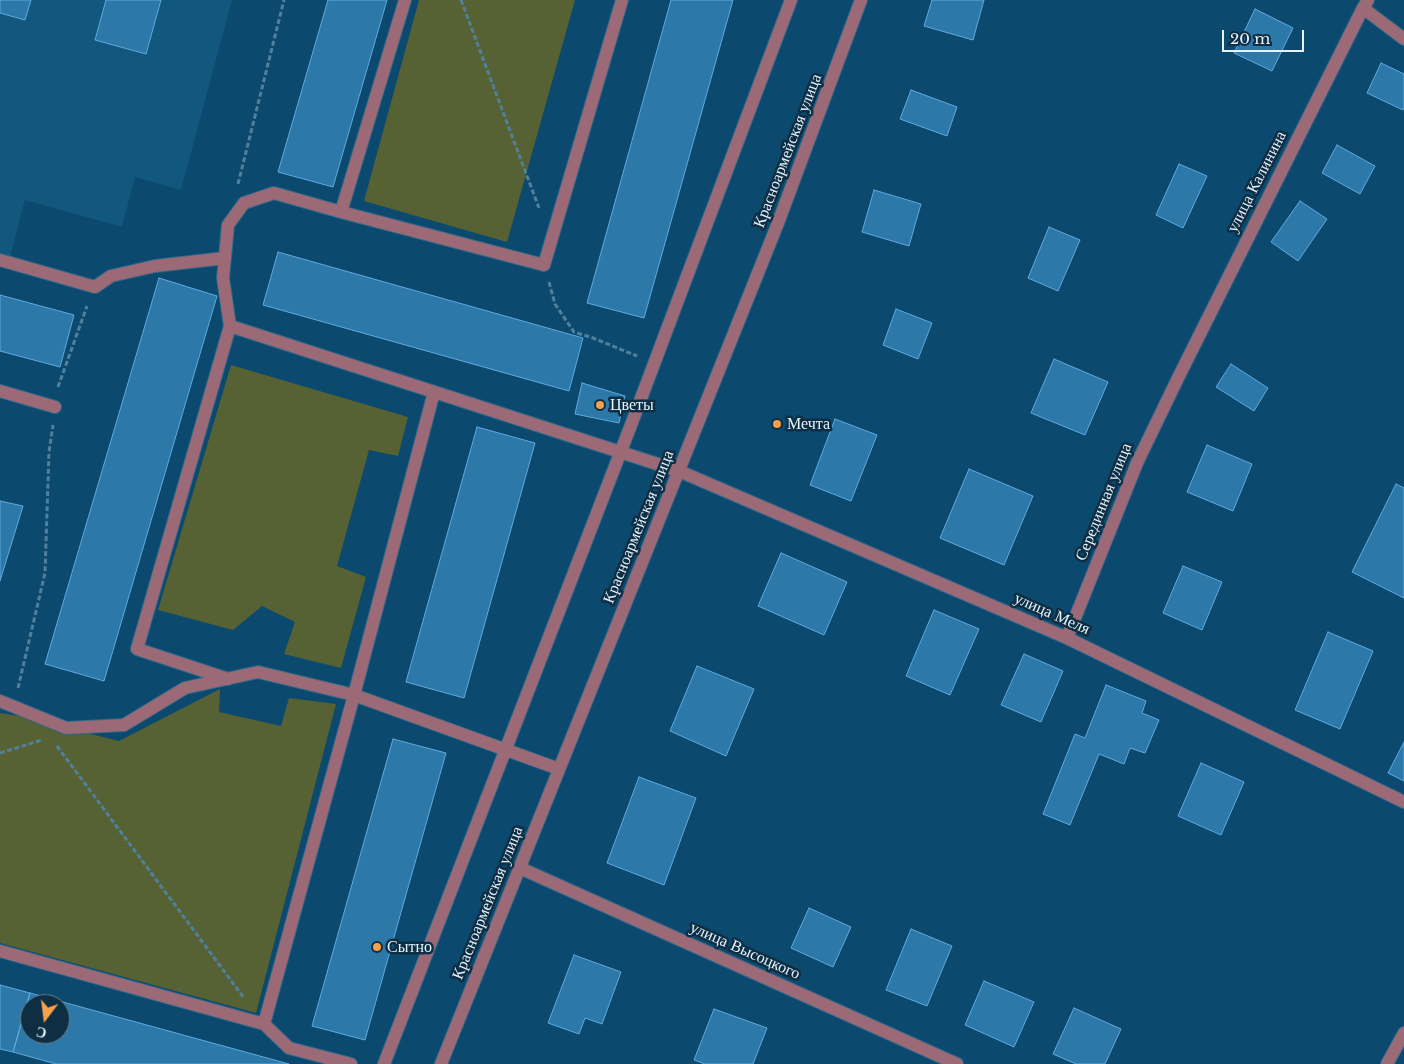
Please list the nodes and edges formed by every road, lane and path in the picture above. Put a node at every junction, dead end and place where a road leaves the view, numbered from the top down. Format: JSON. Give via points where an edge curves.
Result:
{"nodes":[{"id":1,"x":284,"y":0,"type":"edge"},
{"id":2,"x":405,"y":0,"type":"edge"},
{"id":3,"x":461,"y":0,"type":"edge"},
{"id":4,"x":622,"y":0,"type":"edge"},
{"id":5,"x":791,"y":0,"type":"edge"},
{"id":6,"x":861,"y":0,"type":"edge"},
{"id":7,"x":1366,"y":4,"type":"edge"},
{"id":8,"x":1404,"y":39,"type":"edge"},
{"id":9,"x":237,"y":188,"type":"dead end"},
{"id":10,"x":341,"y":212,"type":"junction"},
{"id":11,"x":551,"y":240,"type":"junction"},
{"id":12,"x":225,"y":258,"type":"junction"},
{"id":13,"x":0,"y":260,"type":"edge"},
{"id":14,"x":544,"y":265,"type":"junction"},
{"id":15,"x":95,"y":287,"type":"junction"},
{"id":16,"x":230,"y":326,"type":"junction"},
{"id":17,"x":654,"y":363,"type":"junction"},
{"id":18,"x":1177,"y":380,"type":"joint"},
{"id":19,"x":0,"y":391,"type":"edge"},
{"id":20,"x":434,"y":392,"type":"junction"},
{"id":21,"x":55,"y":408,"type":"junction"},
{"id":22,"x":620,"y":452,"type":"junction"},
{"id":23,"x":679,"y":471,"type":"junction"},
{"id":24,"x":1067,"y":638,"type":"junction"},
{"id":25,"x":228,"y":680,"type":"junction"},
{"id":26,"x":354,"y":695,"type":"junction"},
{"id":27,"x":0,"y":701,"type":"edge"},
{"id":28,"x":15,"y":707,"type":"junction"},
{"id":29,"x":56,"y":746,"type":"dead end"},
{"id":30,"x":505,"y":750,"type":"junction"},
{"id":31,"x":559,"y":769,"type":"junction"},
{"id":32,"x":1404,"y":802,"type":"edge"},
{"id":33,"x":520,"y":868,"type":"junction"},
{"id":34,"x":0,"y":951,"type":"edge"},
{"id":35,"x":264,"y":1024,"type":"junction"},
{"id":36,"x":1404,"y":1033,"type":"edge"},
{"id":37,"x":350,"y":1064,"type":"edge"},
{"id":38,"x":384,"y":1064,"type":"edge"},
{"id":39,"x":441,"y":1064,"type":"edge"},
{"id":40,"x":957,"y":1064,"type":"edge"},
{"id":41,"x":1387,"y":1064,"type":"edge"}],
"edges":[{"from":1,"to":9,"type":"path"},
{"from":2,"to":10,"type":"street"},
{"from":3,"to":11,"type":"path"},
{"from":4,"to":11,"type":"street"},
{"from":5,"to":17,"type":"street"},
{"from":6,"to":23,"type":"street","name":"Красноармейская улица","via":[[778,223]]},
{"from":7,"to":8,"type":"street"},
{"from":7,"to":18,"type":"street","name":"улица Калинина"},
{"from":10,"to":12,"type":"street","via":[[274,193],[244,203],[228,225]]},
{"from":10,"to":14,"type":"street"},
{"from":11,"to":14,"type":"street"},
{"from":12,"to":15,"type":"street","via":[[155,266],[111,276]]},
{"from":12,"to":16,"type":"street","via":[[223,278]]},
{"from":13,"to":15,"type":"street"},
{"from":14,"to":17,"type":"path","via":[[555,304],[574,332]]},
{"from":15,"to":21,"type":"path","via":[[58,384]]},
{"from":16,"to":20,"type":"street","name":"улица Меля"},
{"from":16,"to":25,"type":"street","via":[[137,649]]},
{"from":17,"to":22,"type":"street"},
{"from":18,"to":24,"type":"street","name":"Серединная улица","via":[[1137,463]]},
{"from":19,"to":21,"type":"street"},
{"from":20,"to":22,"type":"street","name":"улица Меля"},
{"from":20,"to":26,"type":"street"},
{"from":21,"to":28,"type":"path","via":[[49,452],[45,573]]},
{"from":22,"to":23,"type":"street","name":"улица Меля"},
{"from":22,"to":30,"type":"street"},
{"from":23,"to":24,"type":"street","name":"улица Меля"},
{"from":23,"to":31,"type":"street","name":"Красноармейская улица"},
{"from":24,"to":32,"type":"street","name":"улица Меля"},
{"from":25,"to":26,"type":"street","via":[[258,672]]},
{"from":25,"to":28,"type":"street","via":[[185,688],[124,726],[66,728]]},
{"from":26,"to":30,"type":"street"},
{"from":26,"to":35,"type":"street"},
{"from":27,"to":28,"type":"street"},
{"from":29,"to":35,"type":"path"},
{"from":30,"to":31,"type":"street"},
{"from":30,"to":38,"type":"street"},
{"from":31,"to":33,"type":"street","name":"Красноармейская улица"},
{"from":33,"to":39,"type":"street","name":"Красноармейская улица"},
{"from":33,"to":40,"type":"street","name":"улица Высоцкого"},
{"from":34,"to":35,"type":"street"},
{"from":35,"to":37,"type":"street","via":[[289,1048]]},
{"from":36,"to":41,"type":"street"}]}
